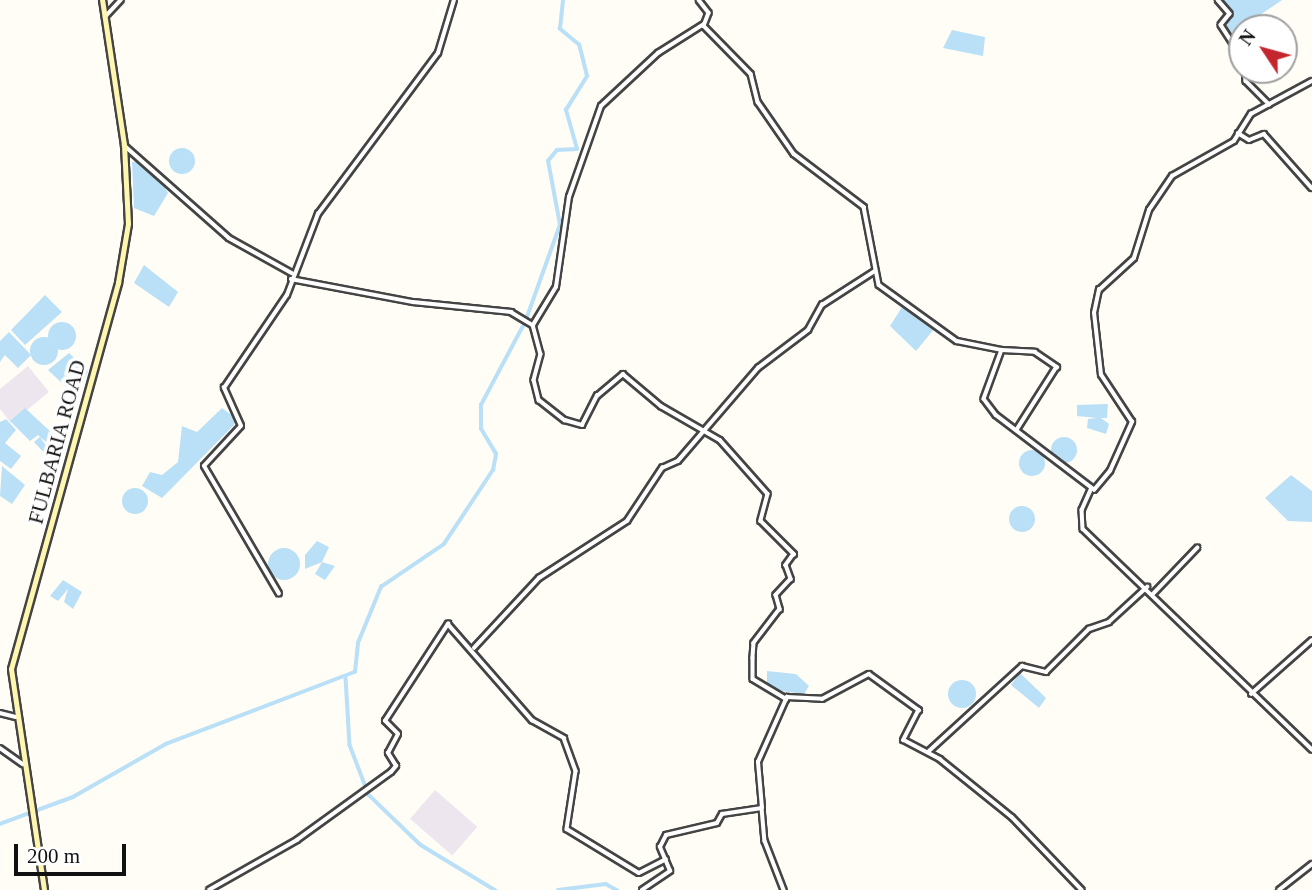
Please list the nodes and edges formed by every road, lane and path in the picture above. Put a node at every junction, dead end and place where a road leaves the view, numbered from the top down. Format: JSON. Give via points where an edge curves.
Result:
{"nodes":[{"id":1,"x":102,"y":0,"type":"edge"},
{"id":2,"x":121,"y":0,"type":"edge"},
{"id":3,"x":454,"y":0,"type":"edge"},
{"id":4,"x":699,"y":0,"type":"edge"},
{"id":5,"x":1218,"y":0,"type":"edge"},
{"id":6,"x":1230,"y":14,"type":"edge"},
{"id":7,"x":105,"y":16,"type":"junction"},
{"id":8,"x":1228,"y":16,"type":"edge"},
{"id":9,"x":704,"y":24,"type":"junction"},
{"id":10,"x":1228,"y":36,"type":"edge"},
{"id":11,"x":1312,"y":81,"type":"edge"},
{"id":12,"x":1248,"y":84,"type":"edge"},
{"id":13,"x":1269,"y":104,"type":"junction"},
{"id":14,"x":1238,"y":133,"type":"junction"},
{"id":15,"x":124,"y":145,"type":"junction"},
{"id":16,"x":1312,"y":188,"type":"edge"},
{"id":17,"x":876,"y":271,"type":"junction"},
{"id":18,"x":292,"y":276,"type":"junction"},
{"id":19,"x":533,"y":325,"type":"junction"},
{"id":20,"x":1002,"y":350,"type":"junction"},
{"id":21,"x":702,"y":427,"type":"junction"},
{"id":22,"x":1017,"y":430,"type":"junction"},
{"id":23,"x":1094,"y":490,"type":"junction"},
{"id":24,"x":1197,"y":548,"type":"dead end"},
{"id":25,"x":1147,"y":587,"type":"junction"},
{"id":26,"x":279,"y":594,"type":"dead end"},
{"id":27,"x":1153,"y":594,"type":"junction"},
{"id":28,"x":1312,"y":640,"type":"edge"},
{"id":29,"x":474,"y":648,"type":"junction"},
{"id":30,"x":1251,"y":694,"type":"junction"},
{"id":31,"x":786,"y":699,"type":"junction"},
{"id":32,"x":0,"y":713,"type":"edge"},
{"id":33,"x":16,"y":717,"type":"junction"},
{"id":34,"x":0,"y":748,"type":"edge"},
{"id":35,"x":1312,"y":749,"type":"edge"},
{"id":36,"x":929,"y":751,"type":"junction"},
{"id":37,"x":23,"y":764,"type":"junction"},
{"id":38,"x":762,"y":808,"type":"junction"},
{"id":39,"x":666,"y":859,"type":"junction"},
{"id":40,"x":1312,"y":864,"type":"edge"},
{"id":41,"x":44,"y":890,"type":"edge"},
{"id":42,"x":209,"y":890,"type":"edge"},
{"id":43,"x":642,"y":890,"type":"edge"},
{"id":44,"x":784,"y":890,"type":"edge"},
{"id":45,"x":1082,"y":890,"type":"edge"},
{"id":46,"x":1279,"y":890,"type":"edge"}],
"edges":[{"from":1,"to":7,"type":"main road","name":"FULBARIA ROAD"},
{"from":2,"to":7,"type":"street"},
{"from":3,"to":18,"type":"street","via":[[438,53],[318,214]]},
{"from":4,"to":9,"type":"street","via":[[709,13]]},
{"from":5,"to":6,"type":"street"},
{"from":7,"to":15,"type":"main road","name":"FULBARIA ROAD"},
{"from":8,"to":10,"type":"street","via":[[1221,25]]},
{"from":9,"to":17,"type":"street","via":[[751,74],[758,102],[794,153],[864,207]]},
{"from":9,"to":19,"type":"street","via":[[658,52],[601,106],[569,197],[556,287]]},
{"from":11,"to":13,"type":"street"},
{"from":12,"to":13,"type":"street"},
{"from":13,"to":14,"type":"street","via":[[1247,117]]},
{"from":14,"to":16,"type":"street","via":[[1249,140],[1264,134]]},
{"from":14,"to":23,"type":"street","via":[[1161,187],[1134,258],[1097,293],[1101,375],[1132,422],[1110,471]]},
{"from":15,"to":18,"type":"street","via":[[229,238]]},
{"from":15,"to":33,"type":"main road","name":"FULBARIA ROAD","via":[[124,251],[11,670]]},
{"from":17,"to":20,"type":"street","via":[[881,287],[957,341]]},
{"from":17,"to":21,"type":"street","via":[[822,304],[808,330],[758,368]]},
{"from":18,"to":19,"type":"street","via":[[413,302],[511,312]]},
{"from":18,"to":26,"type":"street","via":[[273,318],[224,388],[241,426],[204,466]]},
{"from":19,"to":21,"type":"street","via":[[541,354],[536,394],[565,420],[582,425],[597,396],[623,374],[661,406]]},
{"from":20,"to":22,"type":"street","via":[[984,399]]},
{"from":20,"to":22,"type":"street","via":[[1035,352],[1057,367]]},
{"from":21,"to":29,"type":"street","via":[[678,461],[658,473],[626,520],[539,578]]},
{"from":21,"to":31,"type":"street","via":[[768,494],[761,521],[794,554],[786,565],[791,579],[776,595],[780,609],[754,643],[753,659],[753,679]]},
{"from":22,"to":23,"type":"street"},
{"from":23,"to":25,"type":"street","via":[[1082,510],[1083,529]]},
{"from":24,"to":27,"type":"street"},
{"from":25,"to":27,"type":"street"},
{"from":25,"to":36,"type":"street","via":[[1109,622],[1089,629],[1046,672],[1029,663],[1022,666]]},
{"from":27,"to":30,"type":"street"},
{"from":28,"to":30,"type":"street"},
{"from":29,"to":39,"type":"street","via":[[532,720],[564,738],[576,771],[567,829],[639,873]]},
{"from":29,"to":42,"type":"street","via":[[448,624],[385,722],[398,734],[388,752],[396,766],[391,772],[297,840]]},
{"from":30,"to":35,"type":"street"},
{"from":31,"to":36,"type":"street","via":[[822,699],[869,674],[919,710],[904,740]]},
{"from":31,"to":38,"type":"street","via":[[758,762]]},
{"from":32,"to":33,"type":"street"},
{"from":33,"to":37,"type":"main road","name":"FULBARIA ROAD"},
{"from":34,"to":37,"type":"street"},
{"from":36,"to":45,"type":"street","via":[[1012,817]]},
{"from":37,"to":41,"type":"main road","name":"FULBARIA ROAD"},
{"from":38,"to":39,"type":"street","via":[[722,814],[717,824],[670,833],[660,844]]},
{"from":38,"to":44,"type":"street","via":[[765,841]]},
{"from":39,"to":43,"type":"street","via":[[670,870]]},
{"from":40,"to":46,"type":"street"}]}
